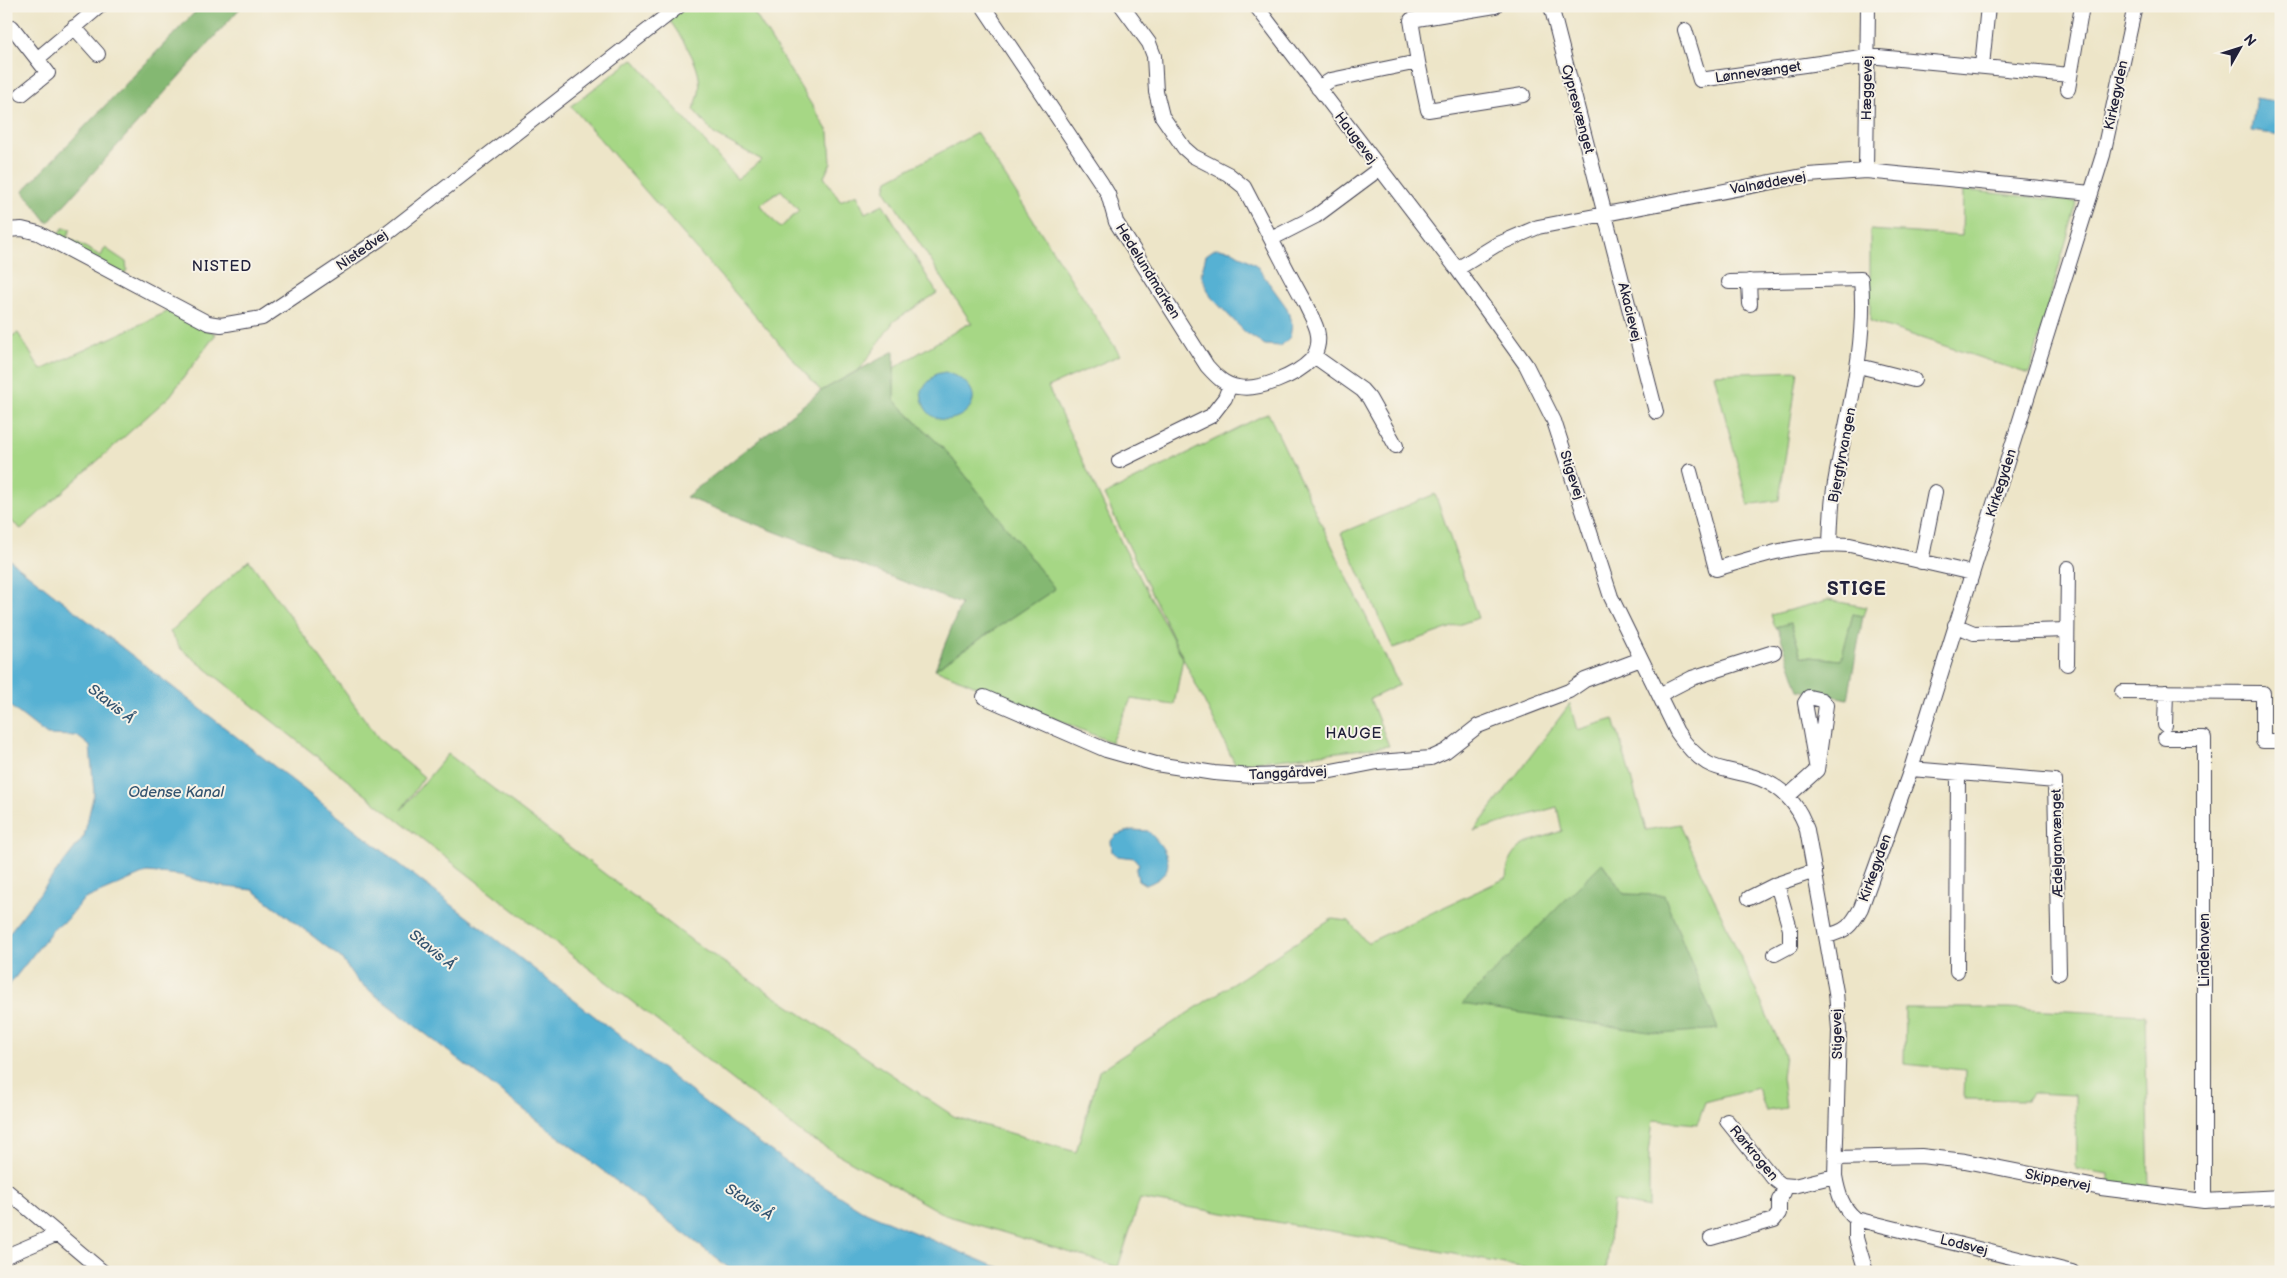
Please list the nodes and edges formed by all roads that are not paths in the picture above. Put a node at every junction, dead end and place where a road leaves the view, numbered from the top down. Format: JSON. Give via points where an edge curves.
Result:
{"nodes":[{"id":1,"x":100,"y":6,"type":"edge"},
{"id":2,"x":679,"y":6,"type":"edge"},
{"id":3,"x":983,"y":6,"type":"edge"},
{"id":4,"x":1122,"y":6,"type":"edge"},
{"id":5,"x":1256,"y":6,"type":"edge"},
{"id":6,"x":1495,"y":6,"type":"edge"},
{"id":7,"x":1550,"y":6,"type":"edge"},
{"id":8,"x":1868,"y":6,"type":"edge"},
{"id":9,"x":1988,"y":6,"type":"edge"},
{"id":10,"x":2135,"y":6,"type":"edge"},
{"id":11,"x":2081,"y":12,"type":"dead end"},
{"id":12,"x":14,"y":26,"type":"edge"},
{"id":13,"x":74,"y":27,"type":"junction"},
{"id":14,"x":1685,"y":30,"type":"dead end"},
{"id":15,"x":98,"y":54,"type":"dead end"},
{"id":16,"x":1868,"y":56,"type":"junction"},
{"id":17,"x":37,"y":59,"type":"junction"},
{"id":18,"x":1418,"y":62,"type":"junction"},
{"id":19,"x":1982,"y":66,"type":"junction"},
{"id":20,"x":1318,"y":88,"type":"junction"},
{"id":21,"x":22,"y":94,"type":"dead end"},
{"id":22,"x":1523,"y":95,"type":"dead end"},
{"id":23,"x":1379,"y":168,"type":"junction"},
{"id":24,"x":1866,"y":170,"type":"junction"},
{"id":25,"x":2091,"y":194,"type":"junction"},
{"id":26,"x":1604,"y":213,"type":"junction"},
{"id":27,"x":6,"y":230,"type":"edge"},
{"id":28,"x":1271,"y":238,"type":"junction"},
{"id":29,"x":1458,"y":270,"type":"junction"},
{"id":30,"x":1749,"y":281,"type":"junction"},
{"id":31,"x":1729,"y":282,"type":"dead end"},
{"id":32,"x":1750,"y":304,"type":"dead end"},
{"id":33,"x":1314,"y":356,"type":"junction"},
{"id":34,"x":1859,"y":366,"type":"junction"},
{"id":35,"x":1914,"y":380,"type":"dead end"},
{"id":36,"x":1234,"y":386,"type":"junction"},
{"id":37,"x":1656,"y":412,"type":"dead end"},
{"id":38,"x":1396,"y":446,"type":"dead end"},
{"id":39,"x":1119,"y":461,"type":"dead end"},
{"id":40,"x":1690,"y":472,"type":"dead end"},
{"id":41,"x":1936,"y":492,"type":"dead end"},
{"id":42,"x":1830,"y":544,"type":"junction"},
{"id":43,"x":1921,"y":562,"type":"junction"},
{"id":44,"x":2068,"y":568,"type":"dead end"},
{"id":45,"x":1972,"y":573,"type":"junction"},
{"id":46,"x":1955,"y":625,"type":"junction"},
{"id":47,"x":2067,"y":630,"type":"junction"},
{"id":48,"x":1774,"y":652,"type":"dead end"},
{"id":49,"x":1641,"y":659,"type":"junction"},
{"id":50,"x":2067,"y":664,"type":"dead end"},
{"id":51,"x":2122,"y":692,"type":"dead end"},
{"id":52,"x":2166,"y":692,"type":"junction"},
{"id":53,"x":1659,"y":695,"type":"junction"},
{"id":54,"x":984,"y":697,"type":"dead end"},
{"id":55,"x":2281,"y":741,"type":"edge"},
{"id":56,"x":1911,"y":769,"type":"junction"},
{"id":57,"x":1817,"y":770,"type":"dead end"},
{"id":58,"x":1958,"y":773,"type":"junction"},
{"id":59,"x":1788,"y":796,"type":"junction"},
{"id":60,"x":1815,"y":871,"type":"junction"},
{"id":61,"x":1777,"y":884,"type":"junction"},
{"id":62,"x":1750,"y":898,"type":"dead end"},
{"id":63,"x":1826,"y":936,"type":"junction"},
{"id":64,"x":1775,"y":954,"type":"dead end"},
{"id":65,"x":1957,"y":971,"type":"dead end"},
{"id":66,"x":2059,"y":973,"type":"dead end"},
{"id":67,"x":1727,"y":1121,"type":"dead end"},
{"id":68,"x":1836,"y":1158,"type":"junction"},
{"id":69,"x":1835,"y":1176,"type":"junction"},
{"id":70,"x":1782,"y":1185,"type":"junction"},
{"id":71,"x":6,"y":1190,"type":"edge"},
{"id":72,"x":2281,"y":1197,"type":"edge"},
{"id":73,"x":2204,"y":1201,"type":"junction"},
{"id":74,"x":1856,"y":1219,"type":"junction"},
{"id":75,"x":58,"y":1234,"type":"junction"},
{"id":76,"x":1711,"y":1238,"type":"dead end"},
{"id":77,"x":6,"y":1256,"type":"edge"},
{"id":78,"x":103,"y":1272,"type":"edge"},
{"id":79,"x":1866,"y":1272,"type":"edge"},
{"id":80,"x":2072,"y":1272,"type":"edge"}],
"edges":[{"from":1,"to":13,"type":"street"},
{"from":2,"to":27,"type":"street","name":"Nistedvej","via":[[380,239],[262,318],[208,323],[38,234],[22,229]]},
{"from":3,"to":36,"type":"street","name":"Hedelundmarken","via":[[1073,152],[1108,194],[1116,222],[1196,347],[1217,377]]},
{"from":4,"to":28,"type":"street","via":[[1149,43],[1154,56],[1156,92],[1162,116],[1193,156],[1228,174],[1244,187]]},
{"from":5,"to":20,"type":"street","name":"Haugevej"},
{"from":6,"to":18,"type":"street","via":[[1411,20]]},
{"from":7,"to":26,"type":"street","name":"Cypresvænget"},
{"from":8,"to":16,"type":"street","name":"Hæggevej"},
{"from":9,"to":19,"type":"street"},
{"from":10,"to":25,"type":"street","name":"Kirkegyden","via":[[2103,155]]},
{"from":11,"to":19,"type":"street","via":[[2069,82]]},
{"from":12,"to":17,"type":"street"},
{"from":13,"to":15,"type":"street"},
{"from":13,"to":17,"type":"street"},
{"from":14,"to":16,"type":"street","name":"Lønnevænget","via":[[1700,80]]},
{"from":16,"to":19,"type":"street"},
{"from":16,"to":24,"type":"street","name":"Hæggevej"},
{"from":17,"to":21,"type":"street","via":[[48,74]]},
{"from":18,"to":20,"type":"street","via":[[1331,80]]},
{"from":18,"to":22,"type":"street","via":[[1428,110]]},
{"from":20,"to":23,"type":"street","name":"Haugevej"},
{"from":23,"to":28,"type":"street","via":[[1316,216]]},
{"from":23,"to":29,"type":"street","name":"Haugevej"},
{"from":24,"to":25,"type":"street","name":"Valnøddevej"},
{"from":24,"to":26,"type":"street","name":"Valnøddevej","via":[[1808,175]]},
{"from":25,"to":45,"type":"street","name":"Kirkegyden"},
{"from":26,"to":29,"type":"street","name":"Valnøddevej","via":[[1538,227],[1496,245]]},
{"from":26,"to":37,"type":"street","name":"Akacievej"},
{"from":28,"to":33,"type":"street","via":[[1318,333]]},
{"from":29,"to":49,"type":"street","name":"Stigevej","via":[[1526,365],[1550,411],[1612,597]]},
{"from":30,"to":31,"type":"street","name":"Bjergfyrvangen"},
{"from":30,"to":32,"type":"street"},
{"from":30,"to":34,"type":"street","name":"Bjergfyrvangen","via":[[1861,278],[1864,308]]},
{"from":33,"to":36,"type":"street","via":[[1274,382],[1263,386]]},
{"from":33,"to":38,"type":"street","via":[[1362,390]]},
{"from":34,"to":35,"type":"street"},
{"from":34,"to":42,"type":"street","name":"Bjergfyrvangen","via":[[1835,484]]},
{"from":36,"to":39,"type":"street","via":[[1211,416]]},
{"from":40,"to":42,"type":"street","via":[[1716,568],[1776,551]]},
{"from":41,"to":43,"type":"street"},
{"from":42,"to":43,"type":"street","via":[[1850,545]]},
{"from":43,"to":45,"type":"street"},
{"from":44,"to":47,"type":"street"},
{"from":45,"to":46,"type":"street","name":"Kirkegyden"},
{"from":46,"to":47,"type":"street","via":[[1974,633]]},
{"from":46,"to":56,"type":"street","name":"Kirkegyden"},
{"from":47,"to":50,"type":"street"},
{"from":48,"to":53,"type":"street","via":[[1692,678]]},
{"from":49,"to":53,"type":"street","name":"Stigevej"},
{"from":49,"to":54,"type":"street","name":"Tanggårdvej","via":[[1478,726],[1446,751],[1431,758],[1378,762],[1316,774],[1228,774],[1156,764],[1106,750]]},
{"from":51,"to":52,"type":"street"},
{"from":52,"to":55,"type":"street","via":[[2263,693],[2263,741]]},
{"from":52,"to":73,"type":"street","name":"Lindehaven","via":[[2165,732],[2204,738]]},
{"from":53,"to":59,"type":"street","name":"Stigevej","via":[[1677,732],[1695,754],[1708,763],[1768,782]]},
{"from":56,"to":58,"type":"street","name":"Ædelgranvænget"},
{"from":56,"to":63,"type":"street","name":"Kirkegyden","via":[[1854,922],[1842,932]]},
{"from":57,"to":59,"type":"street"},
{"from":58,"to":65,"type":"street"},
{"from":58,"to":66,"type":"street","name":"Ædelgranvænget","via":[[2056,781]]},
{"from":59,"to":60,"type":"street","name":"Stigevej","via":[[1803,817]]},
{"from":60,"to":61,"type":"street"},
{"from":60,"to":63,"type":"street","name":"Stigevej"},
{"from":61,"to":62,"type":"street"},
{"from":61,"to":64,"type":"street","via":[[1790,930],[1790,946]]},
{"from":63,"to":68,"type":"street","name":"Stigevej","via":[[1839,1030]]},
{"from":67,"to":70,"type":"street","name":"Rørkrogen"},
{"from":68,"to":69,"type":"street","name":"Stigevej"},
{"from":68,"to":73,"type":"street","name":"Skippervej","via":[[1921,1156],[2101,1188]]},
{"from":69,"to":70,"type":"street","name":"Rørkrogen","via":[[1794,1186]]},
{"from":69,"to":74,"type":"street","name":"Stigevej","via":[[1843,1204]]},
{"from":70,"to":76,"type":"street","name":"Rørkrogen","via":[[1780,1213],[1774,1220]]},
{"from":71,"to":75,"type":"street"},
{"from":72,"to":73,"type":"street","name":"Skippervej"},
{"from":74,"to":79,"type":"street","via":[[1856,1238]]},
{"from":74,"to":80,"type":"street","name":"Lodsvej"},
{"from":75,"to":77,"type":"street"},
{"from":75,"to":78,"type":"street"}]}
